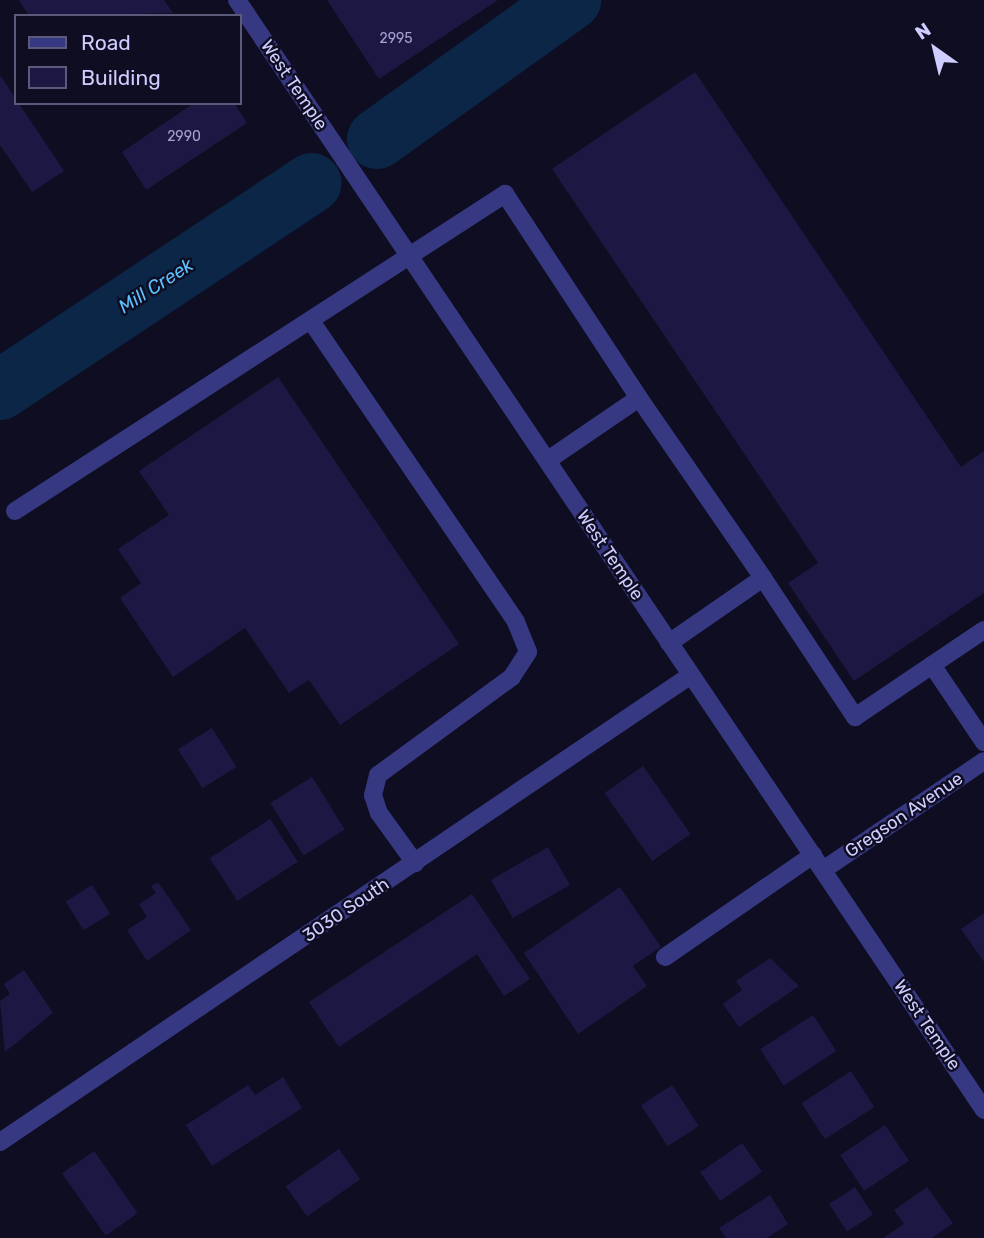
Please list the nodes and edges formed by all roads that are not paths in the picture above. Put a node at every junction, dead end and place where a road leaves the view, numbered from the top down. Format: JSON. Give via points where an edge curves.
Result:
{"nodes":[{"id":1,"x":237,"y":0,"type":"edge"},
{"id":2,"x":410,"y":257,"type":"junction"},
{"id":3,"x":312,"y":321,"type":"junction"},
{"id":4,"x":639,"y":398,"type":"junction"},
{"id":5,"x":548,"y":460,"type":"junction"},
{"id":6,"x":15,"y":512,"type":"dead end"},
{"id":7,"x":764,"y":578,"type":"junction"},
{"id":8,"x":984,"y":630,"type":"edge"},
{"id":9,"x":669,"y":642,"type":"junction"},
{"id":10,"x":932,"y":665,"type":"junction"},
{"id":11,"x":691,"y":675,"type":"junction"},
{"id":12,"x":984,"y":742,"type":"edge"},
{"id":13,"x":984,"y":761,"type":"edge"},
{"id":14,"x":813,"y":855,"type":"junction"},
{"id":15,"x":415,"y":863,"type":"junction"},
{"id":16,"x":823,"y":870,"type":"junction"},
{"id":17,"x":664,"y":957,"type":"dead end"},
{"id":18,"x":984,"y":1110,"type":"edge"},
{"id":19,"x":0,"y":1142,"type":"edge"}],
"edges":[{"from":1,"to":2,"type":"street","name":"West Temple"},
{"from":2,"to":3,"type":"street"},
{"from":2,"to":4,"type":"street","via":[[505,194]]},
{"from":2,"to":5,"type":"street","name":"West Temple"},
{"from":3,"to":6,"type":"street"},
{"from":3,"to":15,"type":"street","via":[[516,622],[528,652],[512,677],[378,775],[373,795],[379,813]]},
{"from":4,"to":5,"type":"street"},
{"from":4,"to":7,"type":"street"},
{"from":5,"to":9,"type":"street","name":"West Temple"},
{"from":7,"to":9,"type":"street"},
{"from":7,"to":10,"type":"street","via":[[855,717]]},
{"from":8,"to":10,"type":"street"},
{"from":9,"to":11,"type":"street","name":"West Temple"},
{"from":10,"to":12,"type":"street"},
{"from":11,"to":14,"type":"street","name":"West Temple"},
{"from":11,"to":15,"type":"street","name":"3030 South"},
{"from":13,"to":16,"type":"street","name":"Gregson Avenue"},
{"from":14,"to":16,"type":"street","name":"West Temple"},
{"from":14,"to":17,"type":"street"},
{"from":15,"to":19,"type":"street","name":"3030 South"},
{"from":16,"to":18,"type":"street","name":"West Temple"}]}
